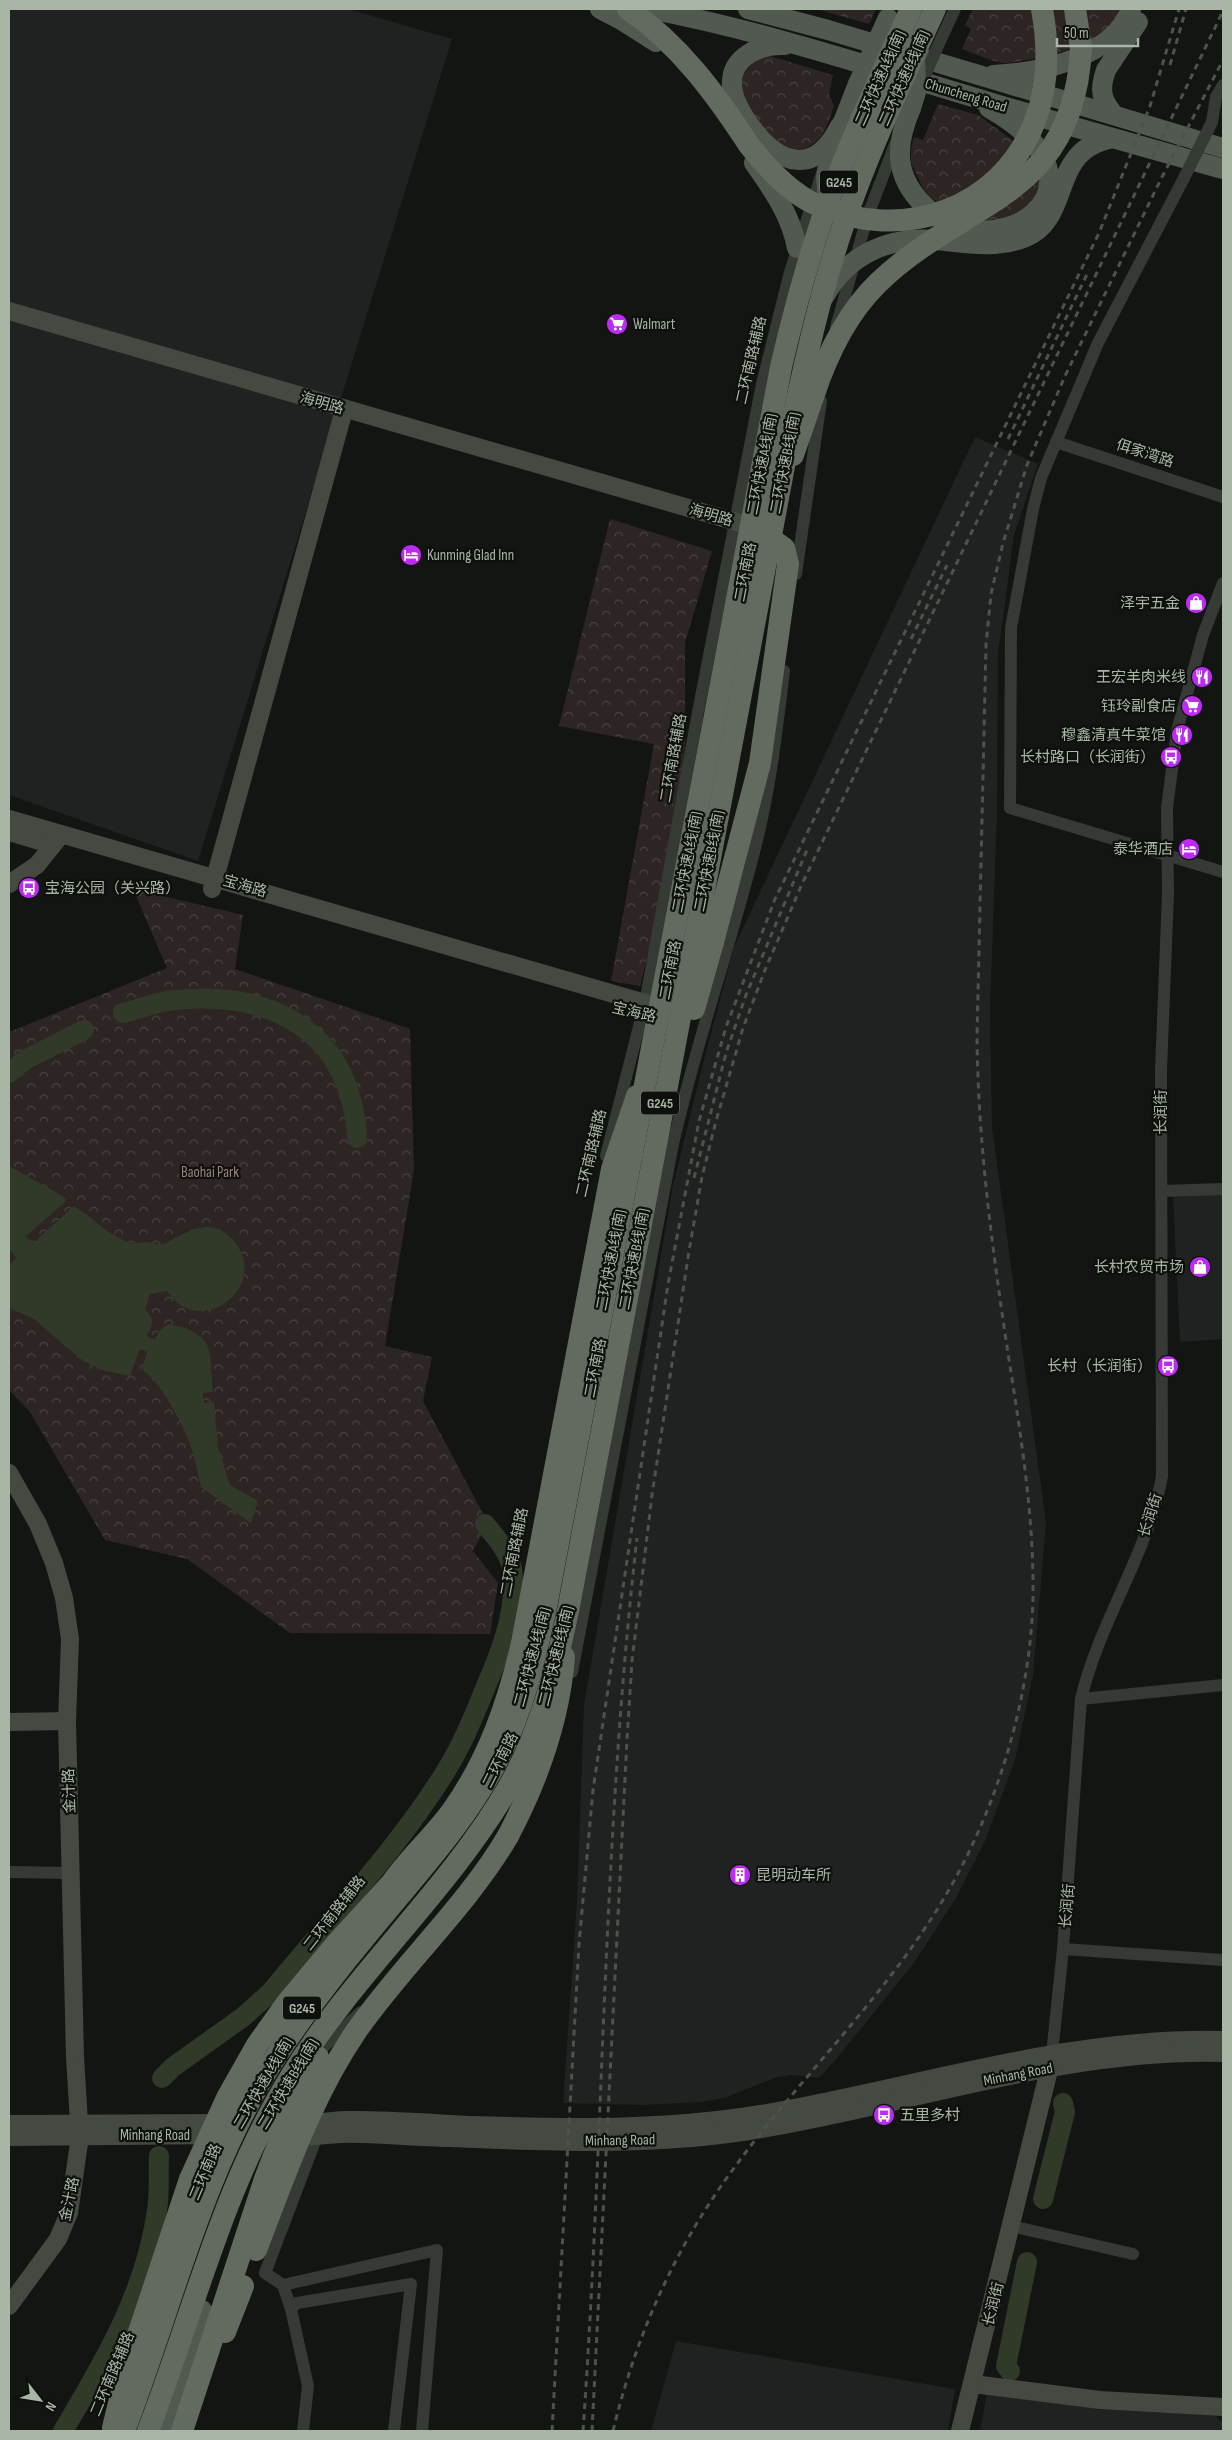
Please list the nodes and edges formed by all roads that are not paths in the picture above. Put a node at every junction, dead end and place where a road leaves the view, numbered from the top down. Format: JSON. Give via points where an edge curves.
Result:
{"nodes":[{"id":1,"x":600,"y":9,"type":"edge"},
{"id":2,"x":628,"y":9,"type":"edge"},
{"id":3,"x":649,"y":9,"type":"edge"},
{"id":4,"x":748,"y":9,"type":"edge"},
{"id":5,"x":787,"y":9,"type":"edge"},
{"id":6,"x":935,"y":9,"type":"edge"},
{"id":7,"x":955,"y":9,"type":"edge"},
{"id":8,"x":1042,"y":9,"type":"edge"},
{"id":9,"x":1075,"y":9,"type":"edge"},
{"id":10,"x":1131,"y":9,"type":"edge"},
{"id":11,"x":1142,"y":9,"type":"edge"},
{"id":12,"x":903,"y":15,"type":"edge"},
{"id":13,"x":828,"y":30,"type":"junction"},
{"id":14,"x":818,"y":50,"type":"junction"},
{"id":15,"x":969,"y":72,"type":"junction"},
{"id":16,"x":1223,"y":85,"type":"edge"},
{"id":17,"x":941,"y":88,"type":"junction"},
{"id":18,"x":884,"y":96,"type":"junction"},
{"id":19,"x":911,"y":108,"type":"junction"},
{"id":20,"x":1114,"y":115,"type":"junction"},
{"id":21,"x":840,"y":126,"type":"junction"},
{"id":22,"x":1112,"y":138,"type":"junction"},
{"id":23,"x":1223,"y":148,"type":"edge"},
{"id":24,"x":1223,"y":168,"type":"edge"},
{"id":25,"x":818,"y":242,"type":"junction"},
{"id":26,"x":797,"y":248,"type":"junction"},
{"id":27,"x":854,"y":260,"type":"junction"},
{"id":28,"x":9,"y":311,"type":"edge"},
{"id":29,"x":9,"y":323,"type":"edge"},
{"id":30,"x":807,"y":341,"type":"junction"},
{"id":31,"x":343,"y":416,"type":"junction"},
{"id":32,"x":1056,"y":442,"type":"junction"},
{"id":33,"x":1223,"y":497,"type":"edge"},
{"id":34,"x":753,"y":530,"type":"junction"},
{"id":35,"x":800,"y":547,"type":"junction"},
{"id":36,"x":1223,"y":583,"type":"edge"},
{"id":37,"x":9,"y":819,"type":"edge"},
{"id":38,"x":9,"y":832,"type":"edge"},
{"id":39,"x":58,"y":840,"type":"junction"},
{"id":40,"x":1167,"y":856,"type":"junction"},
{"id":41,"x":1223,"y":872,"type":"edge"},
{"id":42,"x":9,"y":884,"type":"edge"},
{"id":43,"x":214,"y":884,"type":"junction"},
{"id":44,"x":657,"y":1012,"type":"junction"},
{"id":45,"x":704,"y":1023,"type":"junction"},
{"id":46,"x":653,"y":1160,"type":"junction"},
{"id":47,"x":1223,"y":1188,"type":"edge"},
{"id":48,"x":1162,"y":1191,"type":"junction"},
{"id":49,"x":9,"y":1473,"type":"edge"},
{"id":50,"x":543,"y":1532,"type":"junction"},
{"id":51,"x":572,"y":1570,"type":"junction"},
{"id":52,"x":531,"y":1669,"type":"junction"},
{"id":53,"x":1223,"y":1685,"type":"edge"},
{"id":54,"x":1081,"y":1699,"type":"junction"},
{"id":55,"x":67,"y":1721,"type":"junction"},
{"id":56,"x":9,"y":1722,"type":"edge"},
{"id":57,"x":489,"y":1776,"type":"junction"},
{"id":58,"x":497,"y":1805,"type":"junction"},
{"id":59,"x":9,"y":1872,"type":"edge"},
{"id":60,"x":72,"y":1873,"type":"junction"},
{"id":61,"x":391,"y":1884,"type":"junction"},
{"id":62,"x":1063,"y":1949,"type":"junction"},
{"id":63,"x":1223,"y":1960,"type":"edge"},
{"id":64,"x":1223,"y":2040,"type":"edge"},
{"id":65,"x":1223,"y":2053,"type":"edge"},
{"id":66,"x":1051,"y":2060,"type":"junction"},
{"id":67,"x":9,"y":2124,"type":"edge"},
{"id":68,"x":80,"y":2129,"type":"junction"},
{"id":69,"x":224,"y":2129,"type":"junction"},
{"id":70,"x":272,"y":2130,"type":"junction"},
{"id":71,"x":317,"y":2136,"type":"junction"},
{"id":72,"x":9,"y":2137,"type":"edge"},
{"id":73,"x":1011,"y":2226,"type":"junction"},
{"id":74,"x":1133,"y":2254,"type":"dead end"},
{"id":75,"x":283,"y":2285,"type":"junction"},
{"id":76,"x":9,"y":2306,"type":"edge"},
{"id":77,"x":291,"y":2309,"type":"junction"},
{"id":78,"x":148,"y":2329,"type":"junction"},
{"id":79,"x":182,"y":2371,"type":"junction"},
{"id":80,"x":973,"y":2384,"type":"junction"},
{"id":81,"x":1223,"y":2407,"type":"edge"},
{"id":82,"x":104,"y":2431,"type":"edge"},
{"id":83,"x":112,"y":2431,"type":"edge"},
{"id":84,"x":124,"y":2431,"type":"edge"},
{"id":85,"x":148,"y":2431,"type":"edge"},
{"id":86,"x":161,"y":2431,"type":"edge"},
{"id":87,"x":165,"y":2431,"type":"edge"},
{"id":88,"x":182,"y":2431,"type":"edge"},
{"id":89,"x":186,"y":2431,"type":"edge"},
{"id":90,"x":303,"y":2431,"type":"edge"},
{"id":91,"x":394,"y":2431,"type":"edge"},
{"id":92,"x":422,"y":2431,"type":"edge"},
{"id":93,"x":960,"y":2431,"type":"edge"}],
"edges":[{"from":1,"to":26,"type":"main road","via":[[650,37],[696,84],[771,186],[790,222]]},
{"from":2,"to":8,"type":"highway","bridge":true,"via":[[682,54],[758,156],[794,190],[817,205],[839,213],[894,222],[930,217],[967,200],[1002,173],[1021,149],[1035,121],[1046,77],[1047,47]]},
{"from":3,"to":14,"type":"main road","name":"Chuncheng Road","via":[[705,20]]},
{"from":4,"to":13,"type":"main road","name":"Chuncheng Road"},
{"from":5,"to":13,"type":"main road","via":[[810,24]]},
{"from":6,"to":12,"type":"main road"},
{"from":6,"to":34,"type":"highway","name":"二环快速B线(南)","bridge":true,"via":[[872,149],[839,240]]},
{"from":7,"to":19,"type":"street","bridge":true},
{"from":9,"to":34,"type":"highway","bridge":true,"via":[[1081,41],[1079,76],[1070,112],[1054,145],[1021,181],[898,266],[859,304],[822,369],[783,484]]},
{"from":10,"to":15,"type":"main road","via":[[1112,36],[1071,59],[1012,73],[985,75]]},
{"from":11,"to":20,"type":"main road","via":[[1137,24],[1106,70],[1103,80],[1102,100]]},
{"from":12,"to":18,"type":"main road","name":"二环南路","number":"G245","bridge":true},
{"from":12,"to":19,"type":"main road","bridge":true,"via":[[916,50],[916,92]]},
{"from":12,"to":21,"type":"main road","bridge":true,"via":[[858,84]]},
{"from":12,"to":52,"type":"highway","name":"二环快速A线(南)","bridge":true,"via":[[832,191],[805,273],[781,367],[546,1607]]},
{"from":13,"to":15,"type":"main road","name":"Chuncheng Road"},
{"from":14,"to":17,"type":"main road","name":"Chuncheng Road"},
{"from":14,"to":21,"type":"main road","via":[[780,45],[754,51],[745,56],[734,71],[734,94],[742,114],[757,134],[776,153],[790,159],[805,160],[820,154]]},
{"from":15,"to":20,"type":"main road","name":"Chuncheng Road"},
{"from":16,"to":32,"type":"street","bridge":true,"via":[[1216,97],[1212,122],[1120,298]]},
{"from":17,"to":19,"type":"main road","via":[[965,96],[1003,116],[1044,158],[1050,178],[1047,195],[1023,222],[997,229],[963,227],[938,218],[922,204],[908,185],[898,158],[901,133]]},
{"from":17,"to":22,"type":"main road","name":"Chuncheng Road"},
{"from":18,"to":25,"type":"main road","name":"二环南路","number":"G245","via":[[842,176]]},
{"from":18,"to":30,"type":"main road","name":"二环南路","number":"G245","via":[[824,278]]},
{"from":19,"to":27,"type":"street","via":[[880,182]]},
{"from":20,"to":23,"type":"main road","name":"Chuncheng Road"},
{"from":21,"to":25,"type":"main road","via":[[827,169],[827,210]]},
{"from":21,"to":26,"type":"street","name":"二环南路辅路"},
{"from":22,"to":24,"type":"main road","name":"Chuncheng Road"},
{"from":22,"to":27,"type":"main road","via":[[1089,147],[1076,159],[1066,175],[1052,212],[1042,226],[1028,236],[994,243],[929,239],[899,241],[874,248]]},
{"from":25,"to":34,"type":"main road","name":"二环南路","number":"G245","via":[[785,368]]},
{"from":26,"to":34,"type":"street","name":"二环南路辅路","via":[[765,370]]},
{"from":27,"to":30,"type":"main road","via":[[825,294]]},
{"from":27,"to":35,"type":"street","via":[[824,380]]},
{"from":28,"to":31,"type":"street","name":"海明路"},
{"from":29,"to":31,"type":"street","name":"海明路"},
{"from":30,"to":34,"type":"main road","name":"二环南路","number":"G245"},
{"from":31,"to":34,"type":"street","name":"海明路"},
{"from":31,"to":43,"type":"street"},
{"from":32,"to":33,"type":"street","name":"佴家湾路"},
{"from":32,"to":40,"type":"street","via":[[1033,509],[1011,628],[1010,808]]},
{"from":34,"to":35,"type":"street"},
{"from":34,"to":44,"type":"main road","name":"二环南路","number":"G245"},
{"from":34,"to":44,"type":"street","name":"二环南路辅路"},
{"from":34,"to":46,"type":"highway","name":"二环快速B线(南)","bridge":true},
{"from":34,"to":46,"type":"highway","bridge":true,"via":[[784,548],[788,559],[763,742],[755,784]]},
{"from":35,"to":45,"type":"street","via":[[765,804]]},
{"from":36,"to":40,"type":"street","name":"长润街","via":[[1203,635],[1177,732],[1168,808]]},
{"from":37,"to":39,"type":"street","name":"宝海路"},
{"from":38,"to":39,"type":"street","name":"宝海路"},
{"from":39,"to":42,"type":"street","via":[[37,865]]},
{"from":39,"to":43,"type":"street","name":"宝海路"},
{"from":40,"to":41,"type":"street"},
{"from":40,"to":48,"type":"street","name":"长润街","via":[[1161,1070]]},
{"from":43,"to":44,"type":"street","name":"宝海路"},
{"from":44,"to":45,"type":"street"},
{"from":44,"to":50,"type":"highway","via":[[651,1055],[617,1152],[608,1189]]},
{"from":44,"to":51,"type":"main road","name":"二环南路","number":"G245"},
{"from":44,"to":69,"type":"street","name":"二环南路辅路","via":[[600,1182],[517,1622],[491,1716],[470,1762],[443,1805],[348,1920],[294,1995],[258,2057]]},
{"from":44,"to":69,"type":"main road","name":"二环南路","number":"G245","via":[[551,1599],[535,1670],[519,1720],[492,1778],[462,1823],[411,1887],[284,2030],[250,2080]]},
{"from":45,"to":70,"type":"street","via":[[673,1144],[580,1634],[545,1778],[524,1825],[477,1893],[421,1958],[315,2055],[288,2095]]},
{"from":46,"to":58,"type":"highway","name":"二环快速B线(南)","bridge":true,"via":[[560,1645],[537,1726]]},
{"from":47,"to":48,"type":"street"},
{"from":48,"to":54,"type":"street","name":"长润街","via":[[1162,1476],[1150,1521],[1088,1670]]},
{"from":49,"to":55,"type":"street","name":"金汁路","via":[[38,1524],[64,1598],[70,1639]]},
{"from":50,"to":52,"type":"highway","bridge":true,"via":[[537,1639]]},
{"from":50,"to":61,"type":"highway","via":[[518,1663],[491,1742],[451,1811]]},
{"from":51,"to":70,"type":"main road","name":"二环南路","number":"G245","via":[[558,1644],[542,1701],[512,1773],[471,1838],[361,1972],[324,2023],[301,2064]]},
{"from":51,"to":89,"type":"highway","bridge":true,"via":[[557,1712],[535,1779],[508,1836],[480,1876],[370,2013],[328,2078],[298,2142]]},
{"from":52,"to":57,"type":"highway","name":"二环快速A线(南)","bridge":true,"via":[[510,1732]]},
{"from":53,"to":54,"type":"street"},
{"from":54,"to":62,"type":"street","name":"长润街"},
{"from":55,"to":56,"type":"street"},
{"from":55,"to":60,"type":"street","name":"金汁路"},
{"from":57,"to":61,"type":"highway","bridge":true,"via":[[459,1819]]},
{"from":57,"to":84,"type":"highway","name":"二环快速A线(南)","bridge":true,"via":[[446,1839],[311,2006],[256,2090],[200,2213]]},
{"from":58,"to":85,"type":"highway","name":"二环快速B线(南)","bridge":true,"via":[[459,1858],[329,2019],[276,2101],[246,2160],[221,2221]]},
{"from":58,"to":88,"type":"highway","bridge":true,"via":[[451,1877],[346,2011],[309,2074],[262,2188]]},
{"from":59,"to":60,"type":"street"},
{"from":60,"to":68,"type":"street","name":"金汁路","via":[[75,2057]]},
{"from":61,"to":83,"type":"highway","bridge":true,"via":[[282,2010],[247,2062],[220,2111],[195,2165],[178,2214],[130,2360]]},
{"from":62,"to":63,"type":"street"},
{"from":62,"to":66,"type":"street","name":"长润街"},
{"from":64,"to":66,"type":"street","name":"Minhang Road","via":[[1122,2043]]},
{"from":65,"to":66,"type":"street","name":"Minhang Road"},
{"from":66,"to":70,"type":"street","name":"Minhang Road","via":[[760,2114],[665,2126],[505,2126],[344,2120]]},
{"from":66,"to":71,"type":"street","name":"Minhang Road","via":[[763,2129],[710,2137],[624,2142],[343,2134]]},
{"from":66,"to":73,"type":"street","name":"长润街"},
{"from":67,"to":68,"type":"street","name":"Minhang Road"},
{"from":68,"to":69,"type":"street","name":"Minhang Road"},
{"from":68,"to":72,"type":"street","name":"Minhang Road"},
{"from":68,"to":76,"type":"street","name":"金汁路","via":[[69,2213],[58,2239]]},
{"from":69,"to":70,"type":"street","name":"Minhang Road"},
{"from":69,"to":78,"type":"main road","name":"二环南路","number":"G245","via":[[190,2209]]},
{"from":70,"to":71,"type":"street","name":"Minhang Road"},
{"from":70,"to":79,"type":"main road","name":"二环南路","number":"G245","via":[[226,2240]]},
{"from":71,"to":75,"type":"street","via":[[265,2273]]},
{"from":73,"to":74,"type":"street"},
{"from":73,"to":80,"type":"street","name":"长润街"},
{"from":75,"to":77,"type":"street"},
{"from":75,"to":92,"type":"street","via":[[437,2250]]},
{"from":77,"to":90,"type":"street","via":[[308,2386]]},
{"from":77,"to":91,"type":"street","via":[[297,2303],[411,2284]]},
{"from":78,"to":82,"type":"street","name":"二环南路辅路","via":[[132,2374]]},
{"from":78,"to":83,"type":"main road","name":"二环南路","number":"G245"},
{"from":79,"to":86,"type":"main road"},
{"from":79,"to":87,"type":"main road","number":"G245"},
{"from":80,"to":81,"type":"street","via":[[1100,2400]]},
{"from":80,"to":93,"type":"street","name":"长润街"}]}
